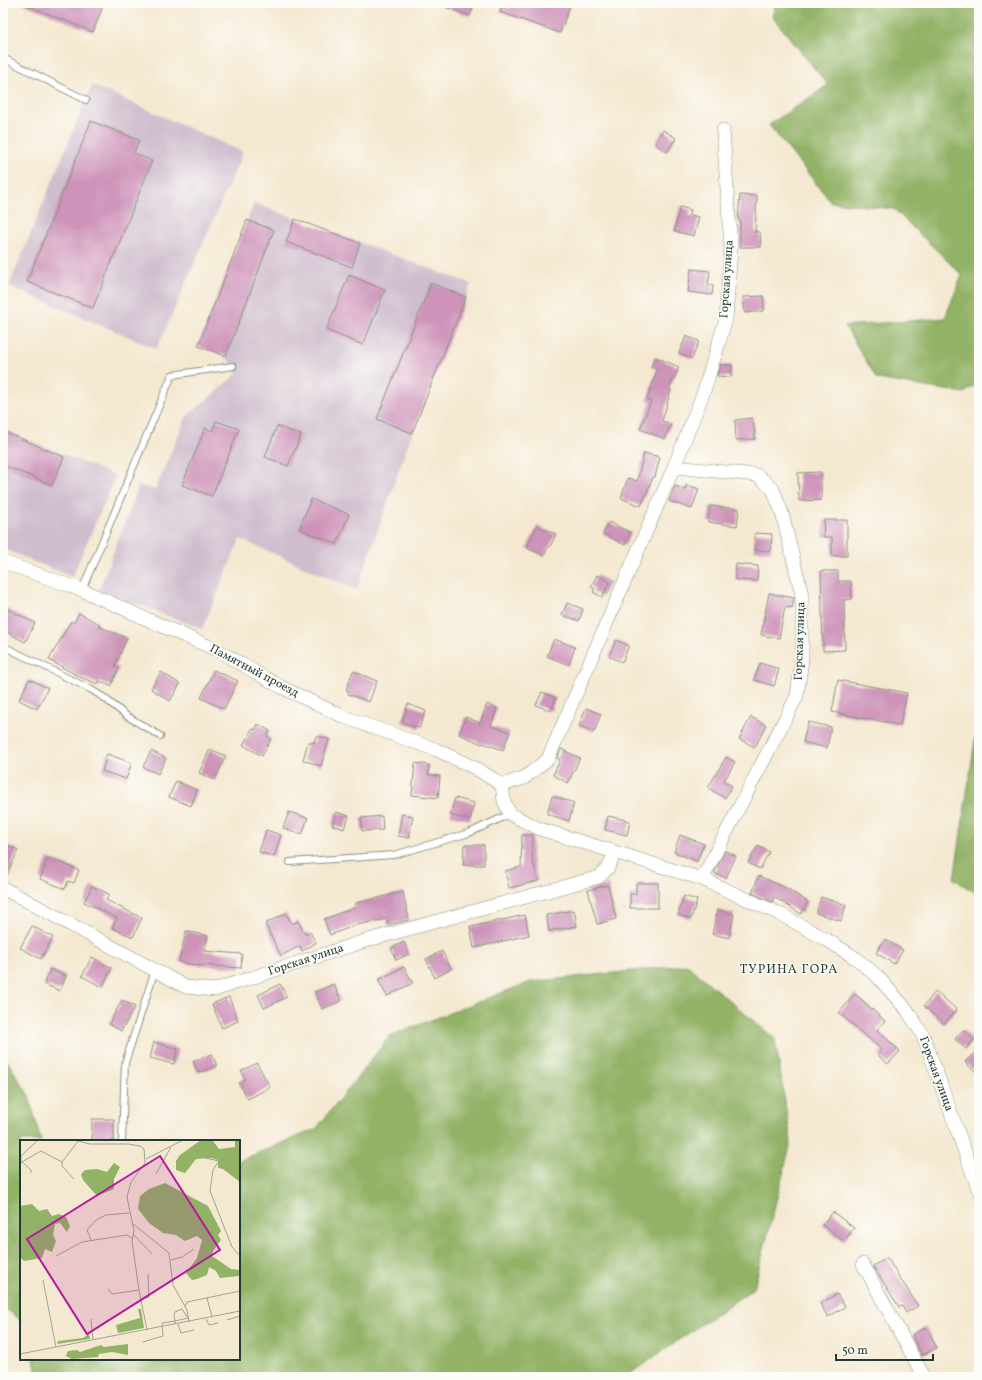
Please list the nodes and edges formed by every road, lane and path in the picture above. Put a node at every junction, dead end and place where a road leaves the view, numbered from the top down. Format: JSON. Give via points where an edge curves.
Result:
{"nodes":[{"id":1,"x":3,"y":58,"type":"edge"},
{"id":2,"x":86,"y":100,"type":"dead end"},
{"id":3,"x":723,"y":130,"type":"dead end"},
{"id":4,"x":233,"y":366,"type":"dead end"},
{"id":5,"x":674,"y":467,"type":"junction"},
{"id":6,"x":3,"y":562,"type":"edge"},
{"id":7,"x":82,"y":590,"type":"junction"},
{"id":8,"x":3,"y":646,"type":"edge"},
{"id":9,"x":160,"y":736,"type":"dead end"},
{"id":10,"x":502,"y":785,"type":"junction"},
{"id":11,"x":510,"y":814,"type":"junction"},
{"id":12,"x":615,"y":853,"type":"junction"},
{"id":13,"x":290,"y":862,"type":"dead end"},
{"id":14,"x":702,"y":879,"type":"junction"},
{"id":15,"x":3,"y":888,"type":"edge"},
{"id":16,"x":155,"y":970,"type":"junction"},
{"id":17,"x":122,"y":1140,"type":"edge"},
{"id":18,"x":979,"y":1191,"type":"edge"},
{"id":19,"x":863,"y":1264,"type":"dead end"},
{"id":20,"x":924,"y":1377,"type":"edge"}],
"edges":[{"from":1,"to":2,"type":"lane"},
{"from":3,"to":5,"type":"street","name":"Горская улица","via":[[731,248],[726,319],[704,391]]},
{"from":4,"to":7,"type":"lane","via":[[172,375]]},
{"from":5,"to":10,"type":"street","name":"Горская улица","via":[[548,759],[524,778]]},
{"from":5,"to":14,"type":"street","name":"Горская улица","via":[[757,475],[773,489],[782,513],[802,595],[802,659],[797,696]]},
{"from":6,"to":7,"type":"street","name":"Памятный проезд"},
{"from":7,"to":10,"type":"street","name":"Памятный проезд","via":[[217,650],[282,687],[344,717],[437,750],[477,769]]},
{"from":8,"to":9,"type":"lane","via":[[90,689],[126,716]]},
{"from":10,"to":11,"type":"street","via":[[504,801]]},
{"from":11,"to":12,"type":"street","name":"Горская улица","via":[[540,830]]},
{"from":11,"to":13,"type":"lane","via":[[470,833],[394,855]]},
{"from":12,"to":14,"type":"street","name":"Горская улица"},
{"from":12,"to":16,"type":"street","name":"Горская улица","via":[[608,868],[599,876],[368,940],[214,990],[186,987]]},
{"from":14,"to":18,"type":"street","name":"Горская улица","via":[[782,915],[857,959],[877,976],[907,1010],[923,1035]]},
{"from":15,"to":16,"type":"street","name":"Горская улица"},
{"from":16,"to":17,"type":"lane","via":[[125,1063]]},
{"from":19,"to":20,"type":"street"}]}
